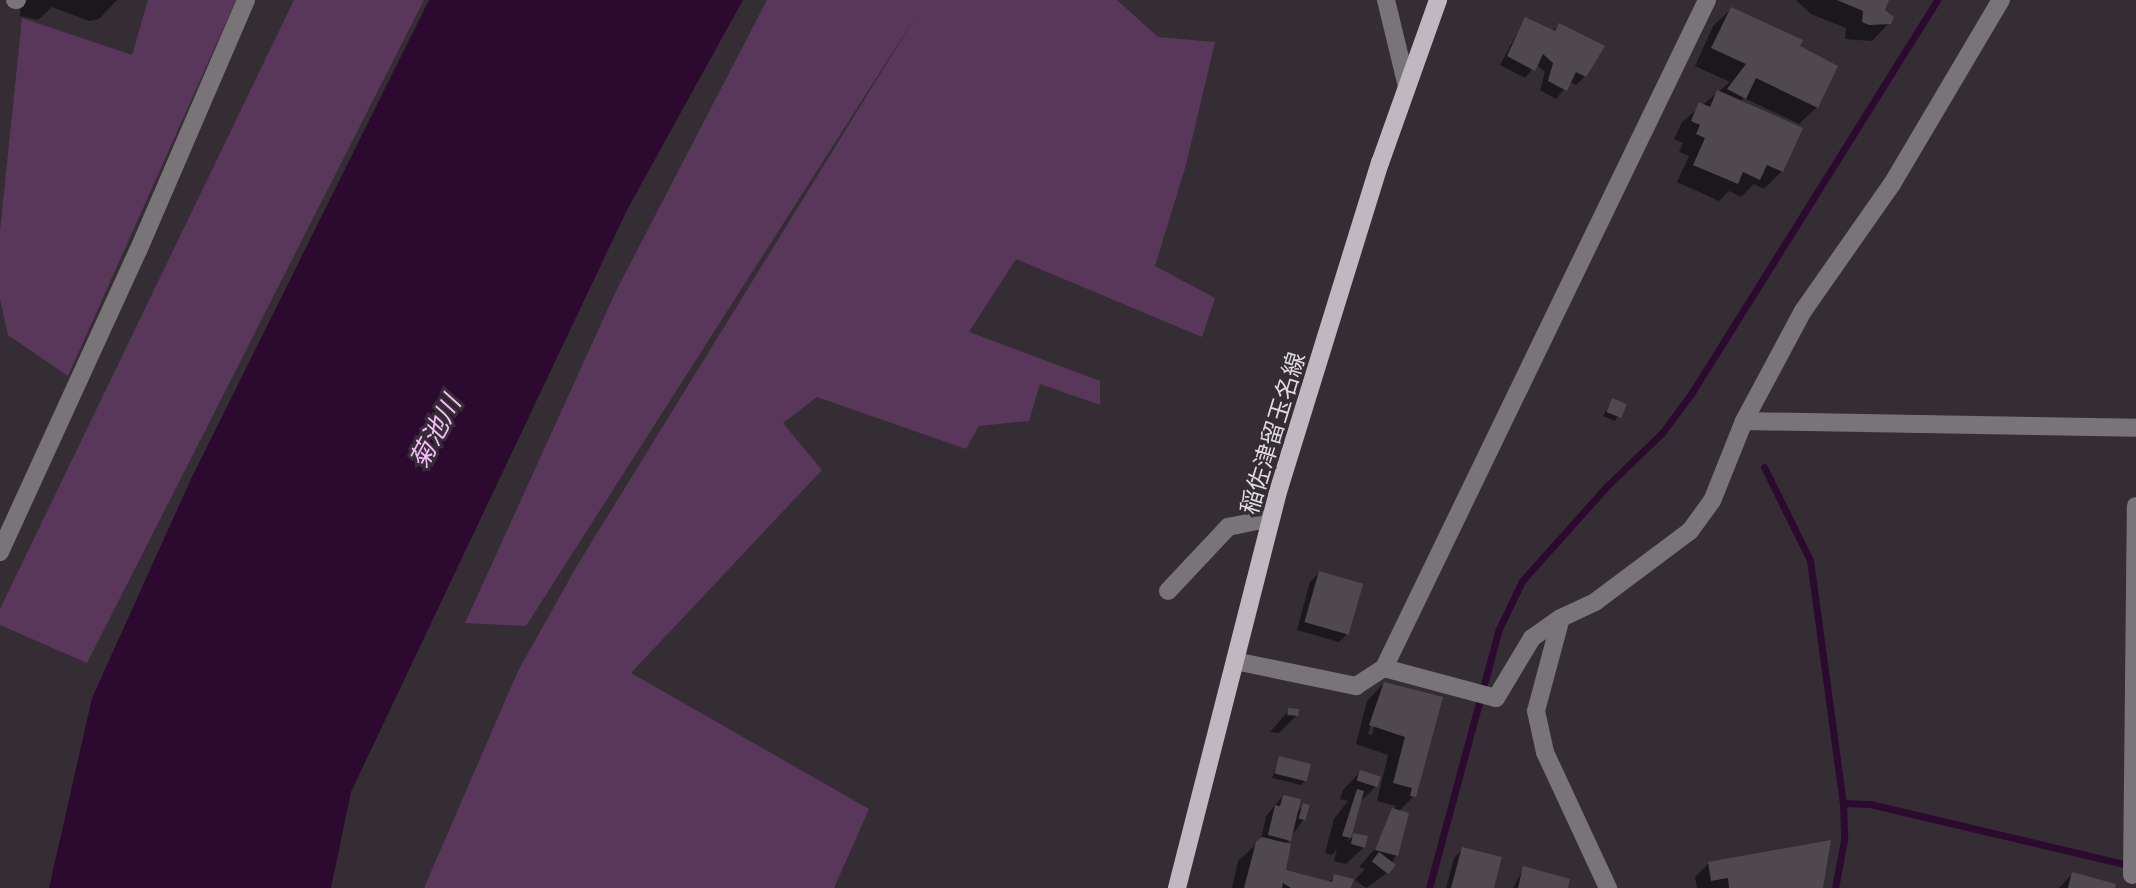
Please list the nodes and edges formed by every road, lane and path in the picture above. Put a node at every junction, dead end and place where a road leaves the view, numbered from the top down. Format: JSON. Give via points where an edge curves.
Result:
{"nodes":[{"id":1,"x":246,"y":0,"type":"edge"},
{"id":2,"x":1386,"y":0,"type":"edge"},
{"id":3,"x":1438,"y":0,"type":"edge"},
{"id":4,"x":1707,"y":0,"type":"edge"},
{"id":5,"x":2001,"y":0,"type":"edge"},
{"id":6,"x":1407,"y":87,"type":"junction"},
{"id":7,"x":1744,"y":422,"type":"junction"},
{"id":8,"x":2136,"y":428,"type":"edge"},
{"id":9,"x":2136,"y":506,"type":"edge"},
{"id":10,"x":1272,"y":518,"type":"junction"},
{"id":11,"x":0,"y":552,"type":"edge"},
{"id":12,"x":1168,"y":591,"type":"dead end"},
{"id":13,"x":1561,"y":618,"type":"junction"},
{"id":14,"x":1235,"y":661,"type":"junction"},
{"id":15,"x":1384,"y":668,"type":"junction"},
{"id":16,"x":2135,"y":822,"type":"edge"},
{"id":17,"x":2132,"y":875,"type":"dead end"},
{"id":18,"x":1177,"y":888,"type":"edge"},
{"id":19,"x":1608,"y":888,"type":"edge"}],
"edges":[{"from":1,"to":11,"type":"street","via":[[138,251]]},
{"from":2,"to":6,"type":"street"},
{"from":3,"to":6,"type":"main road","name":"稲佐津留玉名線"},
{"from":4,"to":15,"type":"street"},
{"from":5,"to":7,"type":"street","via":[[1892,184],[1802,311]]},
{"from":6,"to":10,"type":"main road","name":"稲佐津留玉名線"},
{"from":7,"to":8,"type":"street"},
{"from":7,"to":13,"type":"street","via":[[1712,501],[1690,531],[1595,602]]},
{"from":9,"to":16,"type":"street"},
{"from":10,"to":12,"type":"street","via":[[1228,527]]},
{"from":10,"to":14,"type":"main road","name":"稲佐津留玉名線"},
{"from":13,"to":15,"type":"street","via":[[1532,638],[1496,698]]},
{"from":13,"to":19,"type":"street","via":[[1536,710],[1545,751]]},
{"from":14,"to":15,"type":"street","via":[[1356,686]]},
{"from":14,"to":18,"type":"main road","name":"稲佐津留玉名線"},
{"from":16,"to":17,"type":"street"}]}
